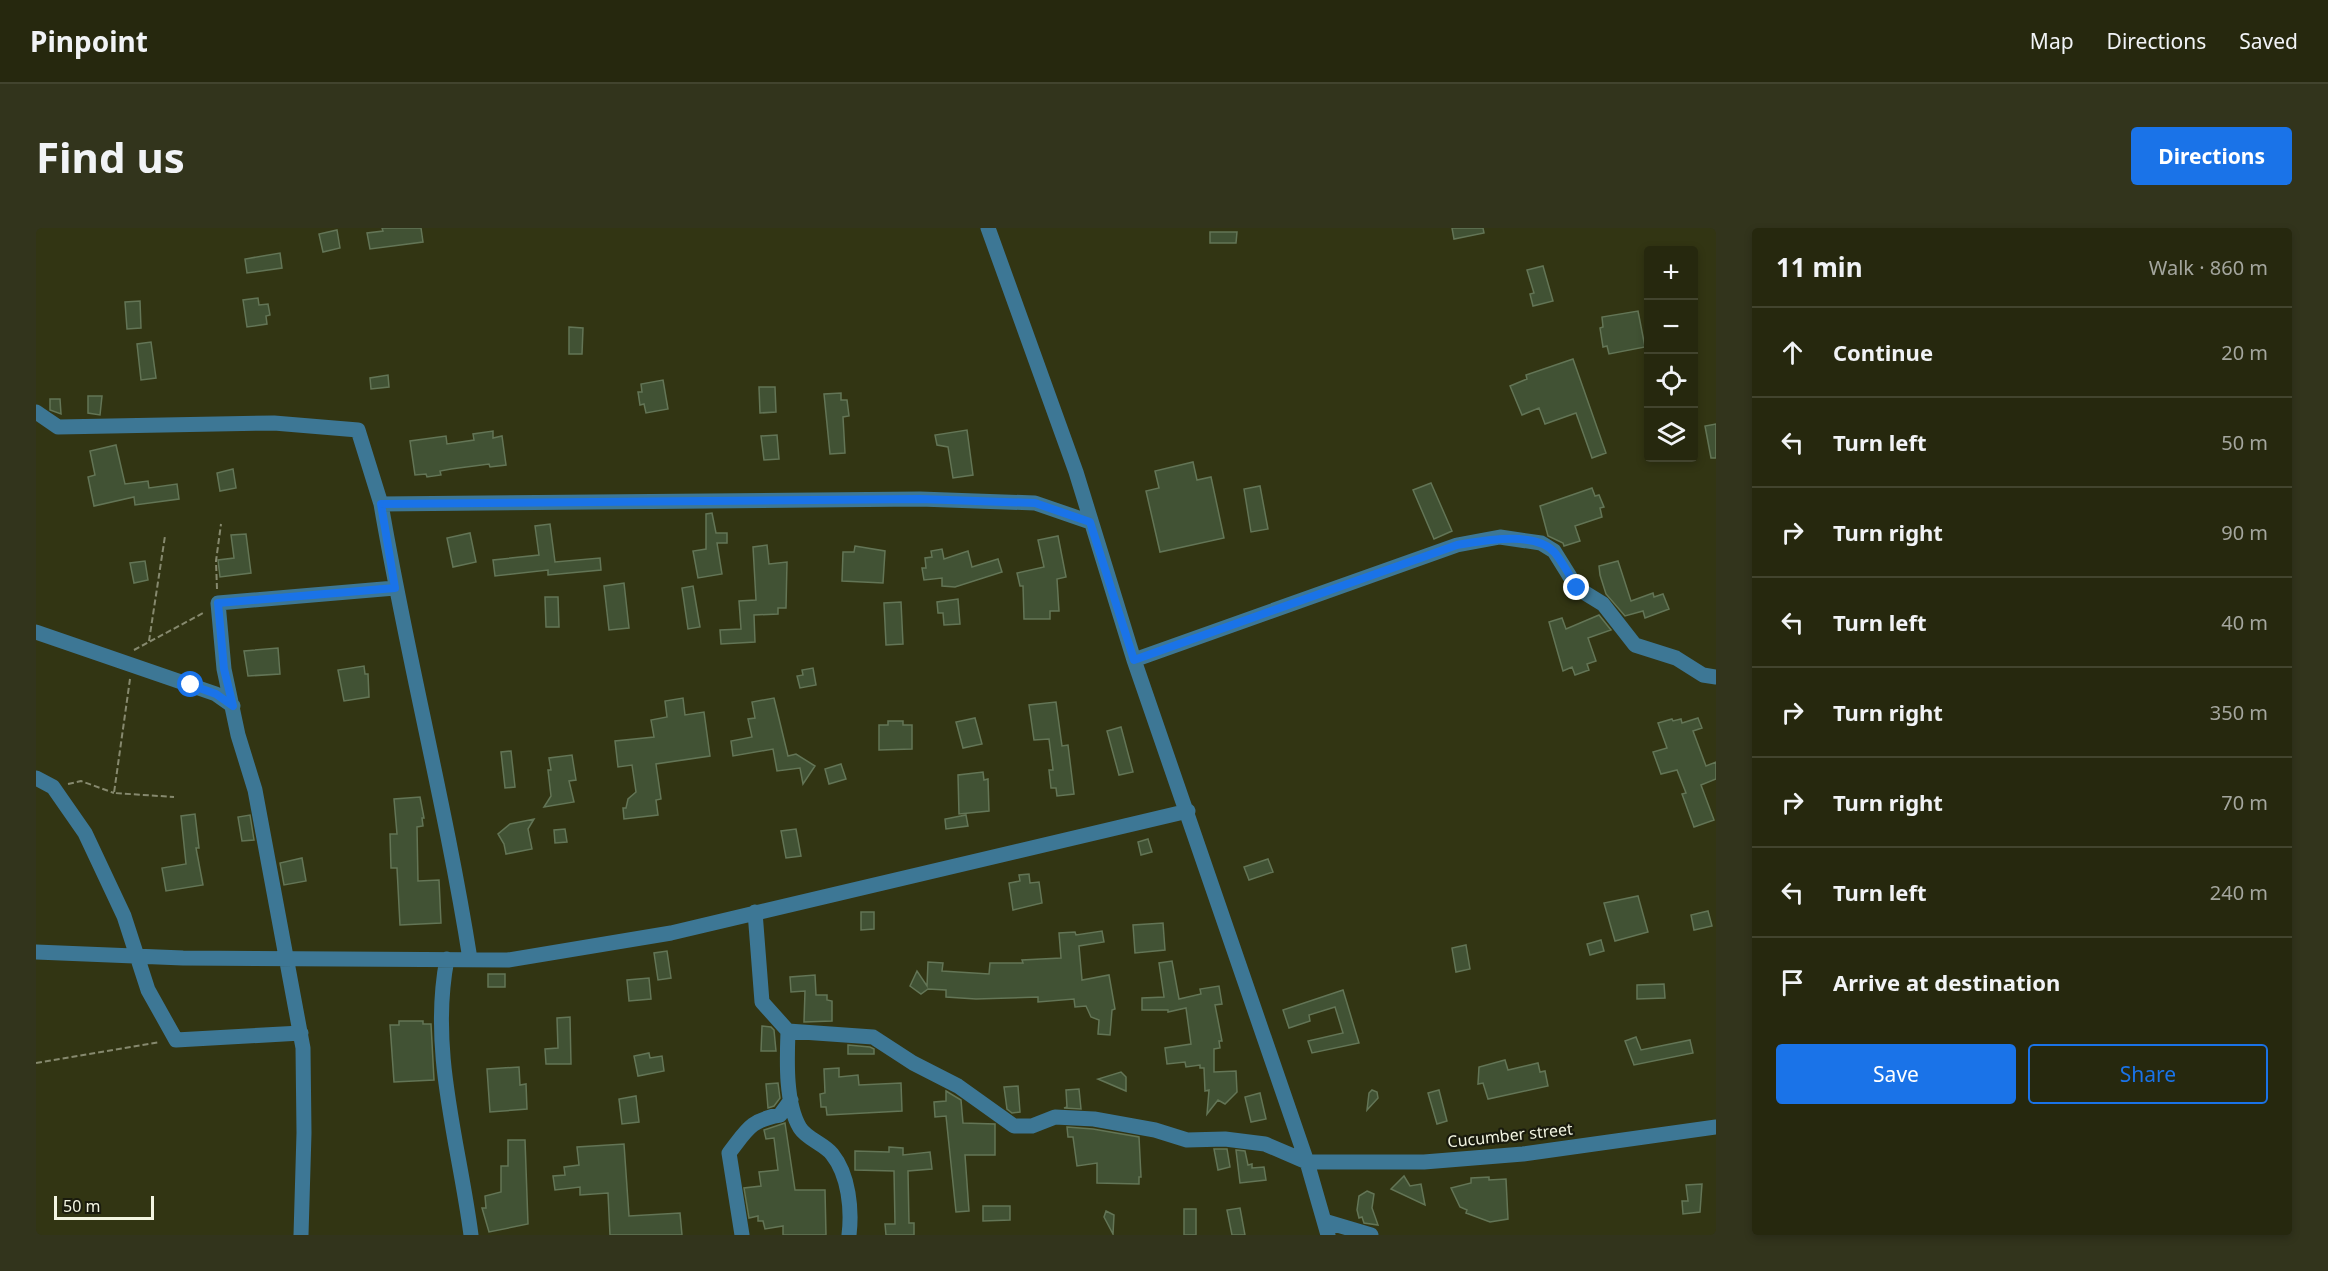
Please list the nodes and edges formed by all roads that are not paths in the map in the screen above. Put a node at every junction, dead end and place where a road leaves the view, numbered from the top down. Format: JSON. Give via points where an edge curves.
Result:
{"nodes":[{"id":1,"x":988,"y":228,"type":"edge"},
{"id":2,"x":36,"y":411,"type":"edge"},
{"id":3,"x":381,"y":504,"type":"junction"},
{"id":4,"x":1090,"y":522,"type":"junction"},
{"id":5,"x":395,"y":588,"type":"junction"},
{"id":6,"x":36,"y":632,"type":"edge"},
{"id":7,"x":1134,"y":660,"type":"junction"},
{"id":8,"x":1716,"y":677,"type":"edge"},
{"id":9,"x":233,"y":706,"type":"junction"},
{"id":10,"x":36,"y":778,"type":"edge"},
{"id":11,"x":1188,"y":811,"type":"junction"},
{"id":12,"x":755,"y":912,"type":"junction"},
{"id":13,"x":36,"y":952,"type":"edge"},
{"id":14,"x":138,"y":957,"type":"junction"},
{"id":15,"x":288,"y":958,"type":"junction"},
{"id":16,"x":447,"y":959,"type":"junction"},
{"id":17,"x":470,"y":959,"type":"junction"},
{"id":18,"x":789,"y":1031,"type":"junction"},
{"id":19,"x":301,"y":1033,"type":"junction"},
{"id":20,"x":791,"y":1100,"type":"junction"},
{"id":21,"x":1716,"y":1127,"type":"edge"},
{"id":22,"x":1307,"y":1162,"type":"junction"},
{"id":23,"x":1326,"y":1228,"type":"edge"},
{"id":24,"x":301,"y":1235,"type":"edge"},
{"id":25,"x":471,"y":1235,"type":"edge"},
{"id":26,"x":742,"y":1235,"type":"edge"},
{"id":27,"x":849,"y":1235,"type":"edge"},
{"id":28,"x":1371,"y":1235,"type":"edge"}],
"edges":[{"from":1,"to":4,"type":"street","via":[[1076,472]]},
{"from":2,"to":3,"type":"street","via":[[58,427],[274,423],[358,430]]},
{"from":3,"to":4,"type":"street","via":[[920,499],[1035,503]]},
{"from":3,"to":5,"type":"street"},
{"from":4,"to":7,"type":"street"},
{"from":5,"to":9,"type":"street","via":[[218,603],[224,669]]},
{"from":5,"to":17,"type":"street","via":[[460,892]]},
{"from":6,"to":9,"type":"street","via":[[216,694]]},
{"from":7,"to":8,"type":"street","via":[[1457,545],[1500,537],[1541,543],[1554,551],[1577,588],[1603,604],[1635,645]]},
{"from":7,"to":11,"type":"street"},
{"from":9,"to":15,"type":"street","via":[[255,790]]},
{"from":10,"to":14,"type":"street","via":[[53,787],[85,833],[124,916]]},
{"from":11,"to":12,"type":"street"},
{"from":11,"to":22,"type":"street"},
{"from":12,"to":17,"type":"street","via":[[671,933],[561,953],[508,960]]},
{"from":12,"to":18,"type":"street","via":[[762,1002]]},
{"from":13,"to":14,"type":"street"},
{"from":14,"to":15,"type":"street"},
{"from":14,"to":19,"type":"street","via":[[148,990],[176,1040]]},
{"from":15,"to":16,"type":"street"},
{"from":15,"to":19,"type":"street"},
{"from":16,"to":17,"type":"street"},
{"from":16,"to":25,"type":"street","via":[[440,994],[442,1052]]},
{"from":18,"to":20,"type":"street","via":[[787,1067]]},
{"from":18,"to":22,"type":"street","via":[[873,1037],[913,1064],[958,1086],[1014,1126],[1032,1126],[1055,1117],[1094,1119],[1187,1140],[1265,1144]]},
{"from":19,"to":24,"type":"street"},
{"from":20,"to":26,"type":"street","via":[[780,1115],[760,1119],[747,1129],[729,1153]]},
{"from":20,"to":27,"type":"street","via":[[800,1128],[832,1154],[844,1179],[851,1213]]},
{"from":21,"to":22,"type":"street","name":"Cucumber street","via":[[1523,1154],[1424,1162]]},
{"from":22,"to":23,"type":"street"},
{"from":23,"to":28,"type":"street"}]}
